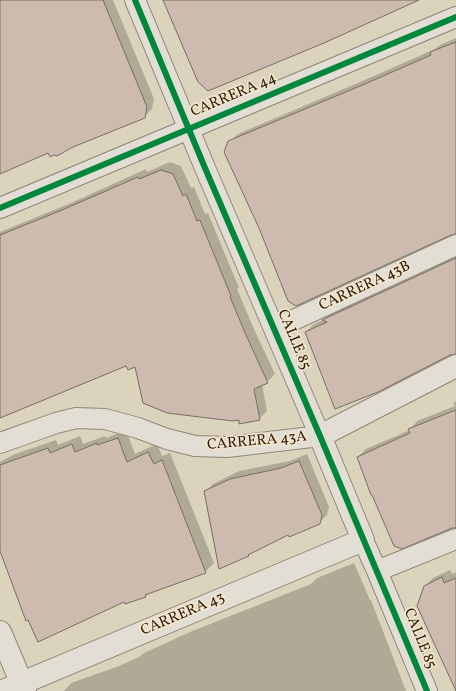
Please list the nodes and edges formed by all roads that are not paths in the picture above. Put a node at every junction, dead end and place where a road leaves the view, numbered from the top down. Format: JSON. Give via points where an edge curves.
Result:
{"nodes":[{"id":1,"x":135,"y":0,"type":"edge"},
{"id":2,"x":456,"y":17,"type":"edge"},
{"id":3,"x":188,"y":129,"type":"junction"},
{"id":4,"x":0,"y":208,"type":"edge"},
{"id":5,"x":456,"y":245,"type":"edge"},
{"id":6,"x":274,"y":330,"type":"junction"},
{"id":7,"x":456,"y":366,"type":"edge"},
{"id":8,"x":320,"y":436,"type":"junction"},
{"id":9,"x":0,"y":443,"type":"edge"},
{"id":10,"x":456,"y":539,"type":"edge"},
{"id":11,"x":362,"y":540,"type":"junction"},
{"id":12,"x":377,"y":571,"type":"junction"},
{"id":13,"x":0,"y":632,"type":"edge"},
{"id":14,"x":16,"y":688,"type":"edge"},
{"id":15,"x":426,"y":691,"type":"edge"}],
"edges":[{"from":1,"to":3,"type":"street","name":"CALLE 85"},
{"from":2,"to":3,"type":"street","name":"CARRERA 44"},
{"from":3,"to":4,"type":"street","name":"CARRERA 44"},
{"from":3,"to":6,"type":"street","name":"CALLE 85"},
{"from":5,"to":6,"type":"street","name":"CARRERA 43B"},
{"from":6,"to":8,"type":"street","name":"CALLE 85"},
{"from":7,"to":8,"type":"street","name":"CARRERA 43A"},
{"from":8,"to":9,"type":"street","name":"CARRERA 43A","via":[[227,447],[195,446],[105,419],[76,418]]},
{"from":8,"to":11,"type":"street","name":"CALLE 85"},
{"from":10,"to":12,"type":"street"},
{"from":11,"to":12,"type":"street","name":"CALLE 85"},
{"from":11,"to":14,"type":"street","name":"CARRERA 43"},
{"from":12,"to":15,"type":"street","name":"CALLE 85"},
{"from":13,"to":14,"type":"street"}]}
